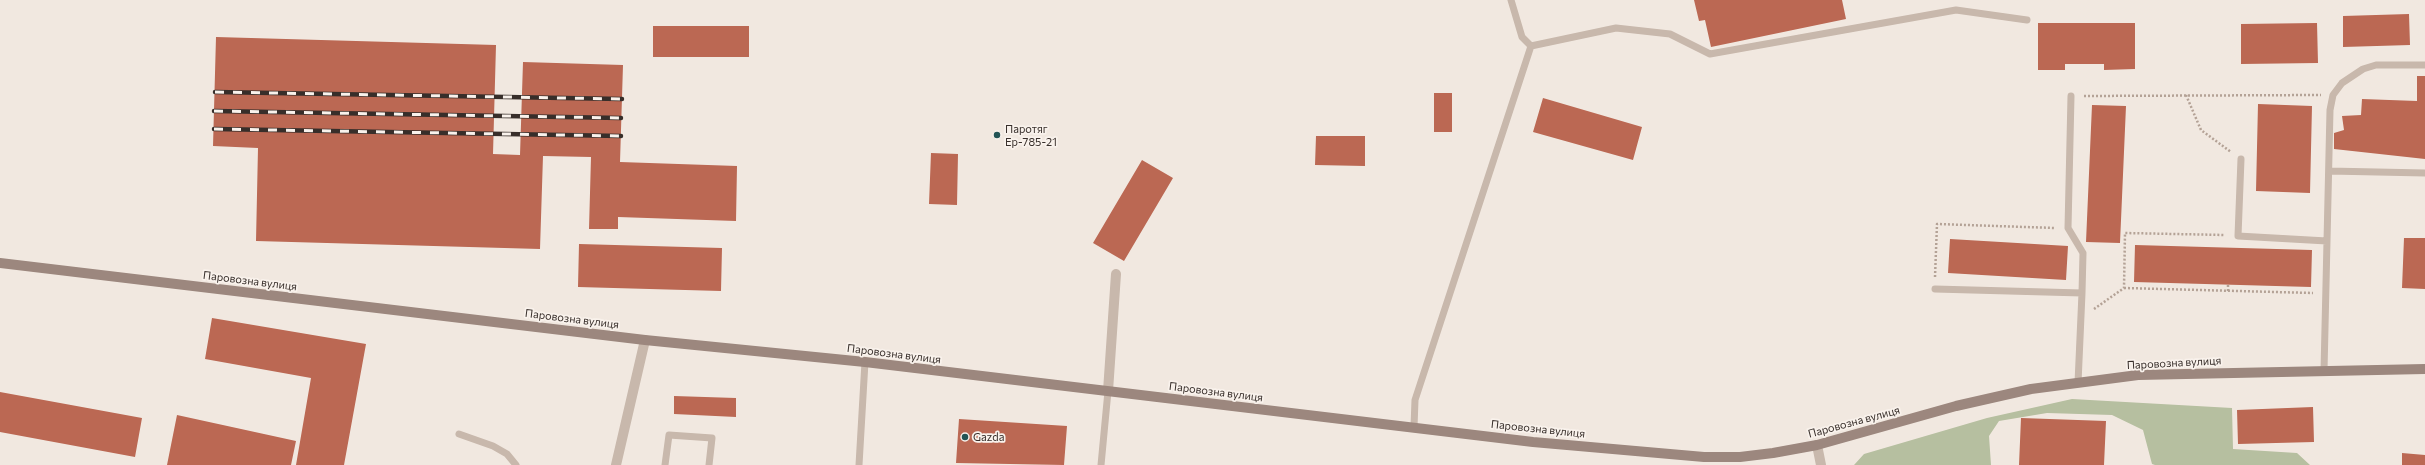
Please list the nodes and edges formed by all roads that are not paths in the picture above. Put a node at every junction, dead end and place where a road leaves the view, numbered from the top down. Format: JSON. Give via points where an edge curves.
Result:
{"nodes":[{"id":1,"x":1511,"y":0,"type":"edge"},
{"id":2,"x":2028,"y":20,"type":"dead end"},
{"id":3,"x":1531,"y":46,"type":"junction"},
{"id":4,"x":2425,"y":65,"type":"edge"},
{"id":5,"x":2071,"y":96,"type":"road end"},
{"id":6,"x":2241,"y":160,"type":"road end"},
{"id":7,"x":2329,"y":171,"type":"junction"},
{"id":8,"x":2425,"y":173,"type":"edge"},
{"id":9,"x":2327,"y":241,"type":"junction"},
{"id":10,"x":0,"y":264,"type":"edge"},
{"id":11,"x":1116,"y":274,"type":"dead end"},
{"id":12,"x":1935,"y":290,"type":"road end"},
{"id":13,"x":2082,"y":294,"type":"junction"},
{"id":14,"x":645,"y":340,"type":"junction"},
{"id":15,"x":865,"y":362,"type":"junction"},
{"id":16,"x":2425,"y":369,"type":"edge"},
{"id":17,"x":2324,"y":371,"type":"junction"},
{"id":18,"x":2078,"y":383,"type":"junction"},
{"id":19,"x":1108,"y":391,"type":"junction"},
{"id":20,"x":1414,"y":427,"type":"junction"},
{"id":21,"x":459,"y":434,"type":"dead end"},
{"id":22,"x":1817,"y":445,"type":"junction"},
{"id":23,"x":516,"y":465,"type":"edge"},
{"id":24,"x":616,"y":465,"type":"edge"},
{"id":25,"x":665,"y":465,"type":"edge"},
{"id":26,"x":709,"y":465,"type":"edge"},
{"id":27,"x":859,"y":465,"type":"edge"},
{"id":28,"x":1101,"y":465,"type":"edge"},
{"id":29,"x":1821,"y":465,"type":"edge"}],
"edges":[{"from":1,"to":3,"type":"lane","via":[[1522,37]]},
{"from":2,"to":3,"type":"lane","via":[[1956,10],[1710,54],[1670,34],[1616,28]]},
{"from":3,"to":20,"type":"lane","via":[[1415,400]]},
{"from":4,"to":7,"type":"lane","via":[[2376,65],[2363,69],[2342,83],[2333,95],[2330,110]]},
{"from":5,"to":13,"type":"lane","via":[[2068,228],[2084,253]]},
{"from":6,"to":9,"type":"lane","via":[[2238,236]]},
{"from":7,"to":8,"type":"lane"},
{"from":7,"to":9,"type":"lane"},
{"from":9,"to":17,"type":"lane"},
{"from":10,"to":14,"type":"main road","name":"Паровозна вулиця"},
{"from":11,"to":19,"type":"street"},
{"from":12,"to":13,"type":"lane"},
{"from":13,"to":18,"type":"lane"},
{"from":14,"to":15,"type":"main road","name":"Паровозна вулиця"},
{"from":14,"to":24,"type":"street"},
{"from":15,"to":19,"type":"main road","name":"Паровозна вулиця"},
{"from":15,"to":27,"type":"lane"},
{"from":16,"to":17,"type":"main road","name":"Паровозна вулиця"},
{"from":17,"to":18,"type":"main road","name":"Паровозна вулиця","via":[[2138,375]]},
{"from":18,"to":22,"type":"main road","name":"Паровозна вулиця","via":[[2031,389],[1964,404]]},
{"from":19,"to":20,"type":"main road","name":"Паровозна вулиця"},
{"from":19,"to":28,"type":"lane"},
{"from":20,"to":22,"type":"main road","name":"Паровозна вулиця","via":[[1533,442],[1704,457],[1746,456]]},
{"from":21,"to":23,"type":"lane","via":[[493,446],[507,454]]},
{"from":22,"to":29,"type":"street"},
{"from":25,"to":26,"type":"lane","via":[[669,435],[712,438]]}]}
